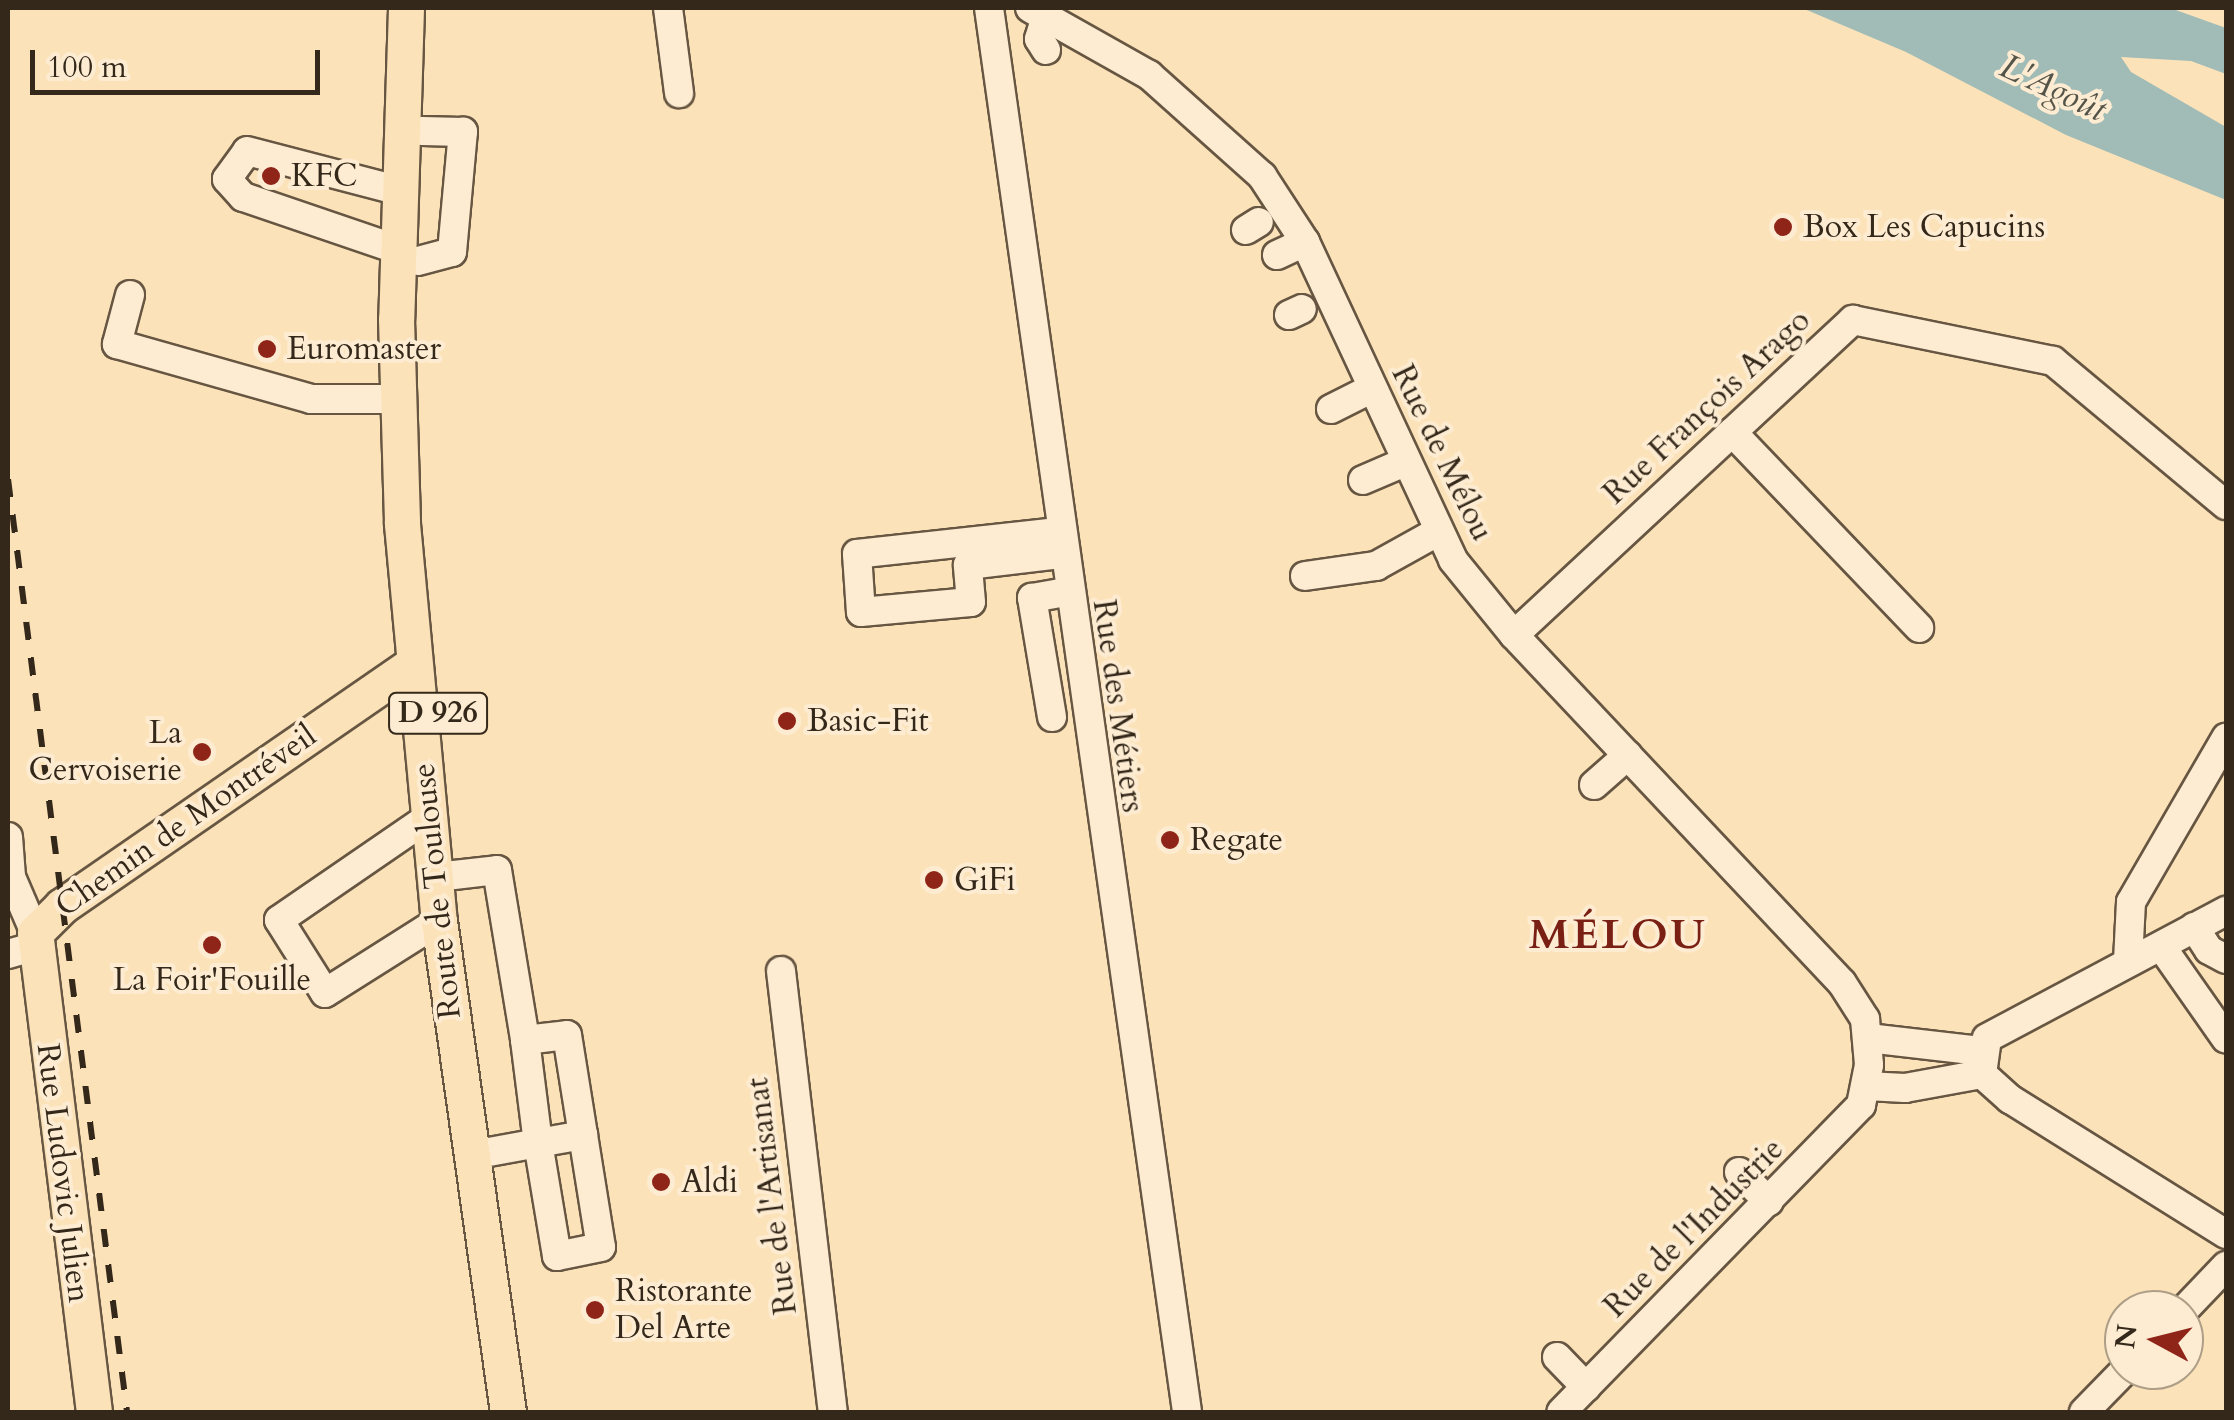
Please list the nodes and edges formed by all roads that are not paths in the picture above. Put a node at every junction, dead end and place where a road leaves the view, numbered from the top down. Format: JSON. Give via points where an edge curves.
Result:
{"nodes":[{"id":1,"x":406,"y":8,"type":"edge"},
{"id":2,"x":424,"y":8,"type":"edge"},
{"id":3,"x":668,"y":8,"type":"edge"},
{"id":4,"x":989,"y":8,"type":"edge"},
{"id":5,"x":1038,"y":12,"type":"edge"},
{"id":6,"x":1046,"y":50,"type":"dead end"},
{"id":7,"x":678,"y":93,"type":"dead end"},
{"id":8,"x":401,"y":191,"type":"junction"},
{"id":9,"x":1304,"y":242,"type":"junction"},
{"id":10,"x":408,"y":255,"type":"junction"},
{"id":11,"x":1278,"y":256,"type":"dead end"},
{"id":12,"x":130,"y":295,"type":"dead end"},
{"id":13,"x":1371,"y":390,"type":"junction"},
{"id":14,"x":398,"y":399,"type":"junction"},
{"id":15,"x":1331,"y":408,"type":"dead end"},
{"id":16,"x":1732,"y":432,"type":"junction"},
{"id":17,"x":1405,"y":462,"type":"junction"},
{"id":18,"x":1364,"y":480,"type":"dead end"},
{"id":19,"x":2226,"y":506,"type":"edge"},
{"id":20,"x":1437,"y":532,"type":"junction"},
{"id":21,"x":1060,"y":543,"type":"junction"},
{"id":22,"x":1305,"y":576,"type":"dead end"},
{"id":23,"x":1067,"y":592,"type":"junction"},
{"id":24,"x":1919,"y":628,"type":"dead end"},
{"id":25,"x":1514,"y":635,"type":"junction"},
{"id":26,"x":413,"y":664,"type":"junction"},
{"id":27,"x":417,"y":708,"type":"junction"},
{"id":28,"x":341,"y":713,"type":"junction"},
{"id":29,"x":1052,"y":717,"type":"dead end"},
{"id":30,"x":2226,"y":738,"type":"edge"},
{"id":31,"x":1628,"y":755,"type":"junction"},
{"id":32,"x":1594,"y":785,"type":"dead end"},
{"id":33,"x":429,"y":817,"type":"junction"},
{"id":34,"x":8,"y":837,"type":"edge"},
{"id":35,"x":454,"y":876,"type":"junction"},
{"id":36,"x":9,"y":877,"type":"edge"},
{"id":37,"x":2226,"y":911,"type":"edge"},
{"id":38,"x":440,"y":921,"type":"junction"},
{"id":39,"x":2194,"y":927,"type":"junction"},
{"id":40,"x":25,"y":945,"type":"edge"},
{"id":41,"x":2161,"y":946,"type":"junction"},
{"id":42,"x":2226,"y":959,"type":"edge"},
{"id":43,"x":2128,"y":961,"type":"junction"},
{"id":44,"x":781,"y":971,"type":"dead end"},
{"id":45,"x":1868,"y":1038,"type":"junction"},
{"id":46,"x":2226,"y":1039,"type":"edge"},
{"id":47,"x":525,"y":1040,"type":"junction"},
{"id":48,"x":1922,"y":1042,"type":"junction"},
{"id":49,"x":1981,"y":1062,"type":"junction"},
{"id":50,"x":1924,"y":1085,"type":"junction"},
{"id":51,"x":1866,"y":1086,"type":"junction"},
{"id":52,"x":583,"y":1135,"type":"junction"},
{"id":53,"x":538,"y":1144,"type":"junction"},
{"id":54,"x":489,"y":1152,"type":"junction"},
{"id":55,"x":1739,"y":1172,"type":"dead end"},
{"id":56,"x":1769,"y":1202,"type":"junction"},
{"id":57,"x":2226,"y":1234,"type":"edge"},
{"id":58,"x":2226,"y":1266,"type":"edge"},
{"id":59,"x":2203,"y":1290,"type":"edge"},
{"id":60,"x":1556,"y":1357,"type":"dead end"},
{"id":61,"x":1586,"y":1387,"type":"junction"},
{"id":62,"x":2105,"y":1390,"type":"edge"},
{"id":63,"x":94,"y":1412,"type":"edge"},
{"id":64,"x":508,"y":1412,"type":"edge"},
{"id":65,"x":527,"y":1412,"type":"edge"},
{"id":66,"x":833,"y":1412,"type":"edge"},
{"id":67,"x":1187,"y":1412,"type":"edge"},
{"id":68,"x":1561,"y":1412,"type":"edge"},
{"id":69,"x":2084,"y":1412,"type":"edge"}],
"edges":[{"from":1,"to":8,"type":"main road","name":"Route de Toulouse","number":"D 926"},
{"from":2,"to":10,"type":"main road","number":"D 926","via":[[422,130]]},
{"from":3,"to":7,"type":"street"},
{"from":4,"to":21,"type":"street","name":"Rue des Métiers"},
{"from":5,"to":6,"type":"street"},
{"from":5,"to":9,"type":"street","name":"Rue de Mélou","via":[[1149,75],[1240,151]]},
{"from":8,"to":10,"type":"main road","name":"Route de Toulouse","number":"D 926"},
{"from":8,"to":10,"type":"street","via":[[247,150],[228,179],[243,197]]},
{"from":9,"to":11,"type":"street"},
{"from":9,"to":13,"type":"street","name":"Rue de Mélou"},
{"from":10,"to":14,"type":"main road","name":"Route de Toulouse","number":"D 926"},
{"from":10,"to":35,"type":"main road","number":"D 926"},
{"from":12,"to":14,"type":"street","via":[[117,344],[311,399]]},
{"from":13,"to":15,"type":"street"},
{"from":13,"to":17,"type":"street","name":"Rue de Mélou"},
{"from":14,"to":26,"type":"main road","name":"Route de Toulouse","number":"D 926"},
{"from":16,"to":19,"type":"street","name":"Rue François Arago","via":[[1854,320],[2053,361]]},
{"from":16,"to":24,"type":"street"},
{"from":16,"to":25,"type":"street","name":"Rue François Arago"},
{"from":17,"to":18,"type":"street"},
{"from":17,"to":20,"type":"street","name":"Rue de Mélou"},
{"from":20,"to":22,"type":"street","via":[[1376,566]]},
{"from":20,"to":25,"type":"street","name":"Rue de Mélou"},
{"from":21,"to":21,"type":"street","via":[[857,554],[861,612],[970,602],[968,565]]},
{"from":21,"to":23,"type":"street","name":"Rue des Métiers"},
{"from":23,"to":29,"type":"street","via":[[1032,598]]},
{"from":23,"to":67,"type":"street","name":"Rue des Métiers"},
{"from":25,"to":31,"type":"street","name":"Rue de Mélou"},
{"from":26,"to":27,"type":"main road","name":"Route de Toulouse","number":"D 926"},
{"from":26,"to":28,"type":"main road","name":"Chemin de Montréveil"},
{"from":27,"to":28,"type":"main road","name":"Chemin de Montréveil"},
{"from":27,"to":33,"type":"main road","name":"Route de Toulouse","number":"D 926"},
{"from":28,"to":40,"type":"main road","name":"Chemin de Montréveil","via":[[62,906]]},
{"from":30,"to":43,"type":"street","via":[[2131,902]]},
{"from":31,"to":32,"type":"street"},
{"from":31,"to":45,"type":"street","name":"Rue de Mélou","via":[[1842,983]]},
{"from":33,"to":38,"type":"main road","name":"Route de Toulouse","number":"D 926"},
{"from":33,"to":38,"type":"street","via":[[280,920],[324,992]]},
{"from":34,"to":36,"type":"street"},
{"from":35,"to":47,"type":"street","via":[[496,870]]},
{"from":35,"to":54,"type":"main road","number":"D 926"},
{"from":36,"to":40,"type":"street"},
{"from":37,"to":39,"type":"street"},
{"from":38,"to":64,"type":"main road","name":"Route de Toulouse","number":"D 926"},
{"from":39,"to":41,"type":"street"},
{"from":39,"to":42,"type":"street","via":[[2209,950]]},
{"from":40,"to":63,"type":"main road","name":"Rue Ludovic Julien"},
{"from":41,"to":43,"type":"street"},
{"from":41,"to":46,"type":"street"},
{"from":43,"to":49,"type":"street","via":[[2014,1020]]},
{"from":44,"to":66,"type":"street","name":"Rue de l'Artisanat"},
{"from":45,"to":48,"type":"street"},
{"from":45,"to":51,"type":"street","name":"Rue de l'Industrie"},
{"from":47,"to":52,"type":"street","via":[[567,1035]]},
{"from":47,"to":53,"type":"street"},
{"from":48,"to":49,"type":"street"},
{"from":48,"to":50,"type":"street","via":[[1936,1062]]},
{"from":49,"to":50,"type":"street"},
{"from":49,"to":57,"type":"street","via":[[1999,1091]]},
{"from":50,"to":51,"type":"street"},
{"from":51,"to":56,"type":"street","name":"Rue de l'Industrie","via":[[1847,1122]]},
{"from":52,"to":53,"type":"street"},
{"from":52,"to":53,"type":"street","via":[[601,1247],[557,1256]]},
{"from":53,"to":54,"type":"street"},
{"from":54,"to":65,"type":"main road","number":"D 926"},
{"from":55,"to":56,"type":"street"},
{"from":56,"to":61,"type":"street","name":"Rue de l'Industrie"},
{"from":58,"to":59,"type":"street"},
{"from":60,"to":61,"type":"street"},
{"from":61,"to":68,"type":"street","name":"Rue de l'Industrie"},
{"from":62,"to":69,"type":"street"}]}
